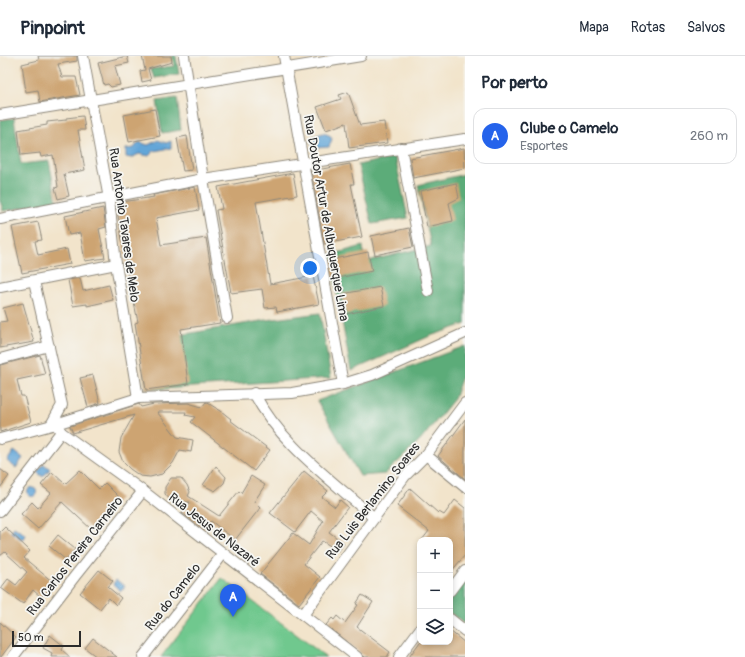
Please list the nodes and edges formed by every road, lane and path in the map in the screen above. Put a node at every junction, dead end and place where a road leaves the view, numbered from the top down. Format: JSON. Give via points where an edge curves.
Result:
{"nodes":[{"id":1,"x":83,"y":56,"type":"edge"},
{"id":2,"x":184,"y":56,"type":"edge"},
{"id":3,"x":284,"y":56,"type":"edge"},
{"id":4,"x":361,"y":56,"type":"edge"},
{"id":5,"x":287,"y":70,"type":"junction"},
{"id":6,"x":189,"y":84,"type":"junction"},
{"id":7,"x":91,"y":101,"type":"junction"},
{"id":8,"x":0,"y":115,"type":"edge"},
{"id":9,"x":465,"y":139,"type":"edge"},
{"id":10,"x":401,"y":148,"type":"junction"},
{"id":11,"x":304,"y":164,"type":"junction"},
{"id":12,"x":203,"y":179,"type":"junction"},
{"id":13,"x":109,"y":199,"type":"junction"},
{"id":14,"x":0,"y":219,"type":"edge"},
{"id":15,"x":116,"y":264,"type":"junction"},
{"id":16,"x":34,"y":280,"type":"junction"},
{"id":17,"x":0,"y":287,"type":"edge"},
{"id":18,"x":428,"y":291,"type":"dead end"},
{"id":19,"x":227,"y":318,"type":"dead end"},
{"id":20,"x":465,"y":333,"type":"edge"},
{"id":21,"x":49,"y":346,"type":"junction"},
{"id":22,"x":0,"y":359,"type":"edge"},
{"id":23,"x":343,"y":384,"type":"junction"},
{"id":24,"x":254,"y":393,"type":"junction"},
{"id":25,"x":138,"y":398,"type":"junction"},
{"id":26,"x":465,"y":403,"type":"edge"},
{"id":27,"x":56,"y":427,"type":"junction"},
{"id":28,"x":0,"y":439,"type":"edge"},
{"id":29,"x":426,"y":455,"type":"junction"},
{"id":30,"x":465,"y":487,"type":"edge"},
{"id":31,"x":142,"y":491,"type":"junction"},
{"id":32,"x":0,"y":511,"type":"edge"},
{"id":33,"x":374,"y":518,"type":"junction"},
{"id":34,"x":223,"y":554,"type":"junction"},
{"id":35,"x":465,"y":571,"type":"edge"},
{"id":36,"x":453,"y":587,"type":"edge"},
{"id":37,"x":303,"y":615,"type":"junction"},
{"id":38,"x":453,"y":621,"type":"edge"},
{"id":39,"x":465,"y":631,"type":"edge"},
{"id":40,"x":417,"y":633,"type":"edge"},
{"id":41,"x":13,"y":657,"type":"edge"},
{"id":42,"x":143,"y":657,"type":"edge"},
{"id":43,"x":357,"y":657,"type":"edge"},
{"id":44,"x":399,"y":657,"type":"edge"}],
"edges":[{"from":1,"to":7,"type":"street","name":"Rua Antonio Tavares de Melo"},
{"from":2,"to":6,"type":"street"},
{"from":3,"to":5,"type":"street","name":"Rua Doutor Artur de Albuquerque Lima"},
{"from":4,"to":5,"type":"street"},
{"from":5,"to":6,"type":"street"},
{"from":5,"to":11,"type":"street","name":"Rua Doutor Artur de Albuquerque Lima"},
{"from":6,"to":7,"type":"street"},
{"from":6,"to":12,"type":"street"},
{"from":7,"to":8,"type":"street"},
{"from":7,"to":13,"type":"street","name":"Rua Antonio Tavares de Melo"},
{"from":9,"to":10,"type":"street"},
{"from":10,"to":11,"type":"street"},
{"from":10,"to":18,"type":"street"},
{"from":11,"to":12,"type":"street"},
{"from":11,"to":23,"type":"street","name":"Rua Doutor Artur de Albuquerque Lima"},
{"from":12,"to":13,"type":"street"},
{"from":12,"to":19,"type":"street"},
{"from":13,"to":14,"type":"street"},
{"from":13,"to":15,"type":"street","name":"Rua Antonio Tavares de Melo"},
{"from":15,"to":16,"type":"street"},
{"from":15,"to":25,"type":"street","name":"Rua Antonio Tavares de Melo"},
{"from":16,"to":17,"type":"street"},
{"from":16,"to":21,"type":"street"},
{"from":20,"to":23,"type":"street","via":[[372,375]]},
{"from":21,"to":22,"type":"street"},
{"from":21,"to":27,"type":"street","via":[[62,405]]},
{"from":23,"to":24,"type":"street","via":[[292,393]]},
{"from":24,"to":25,"type":"street"},
{"from":24,"to":33,"type":"street","via":[[276,428],[296,450]]},
{"from":25,"to":27,"type":"street"},
{"from":26,"to":29,"type":"street","name":"Rua Luis Berlamino Soares"},
{"from":27,"to":28,"type":"street"},
{"from":27,"to":31,"type":"street","name":"Rua Jesus de Nazaré"},
{"from":27,"to":32,"type":"street"},
{"from":29,"to":30,"type":"street"},
{"from":29,"to":33,"type":"street","name":"Rua Luis Berlamino Soares","via":[[406,476]]},
{"from":31,"to":34,"type":"street","name":"Rua Jesus de Nazaré"},
{"from":31,"to":41,"type":"street","name":"Rua Carlos Pereira Carneiro"},
{"from":33,"to":37,"type":"street","name":"Rua Luis Berlamino Soares"},
{"from":34,"to":37,"type":"street","name":"Rua Jesus de Nazaré"},
{"from":34,"to":42,"type":"street","name":"Rua do Camelo"},
{"from":35,"to":36,"type":"street"},
{"from":37,"to":43,"type":"street","name":"Rua Jesus de Nazaré"},
{"from":38,"to":39,"type":"street"},
{"from":40,"to":44,"type":"street"}]}
